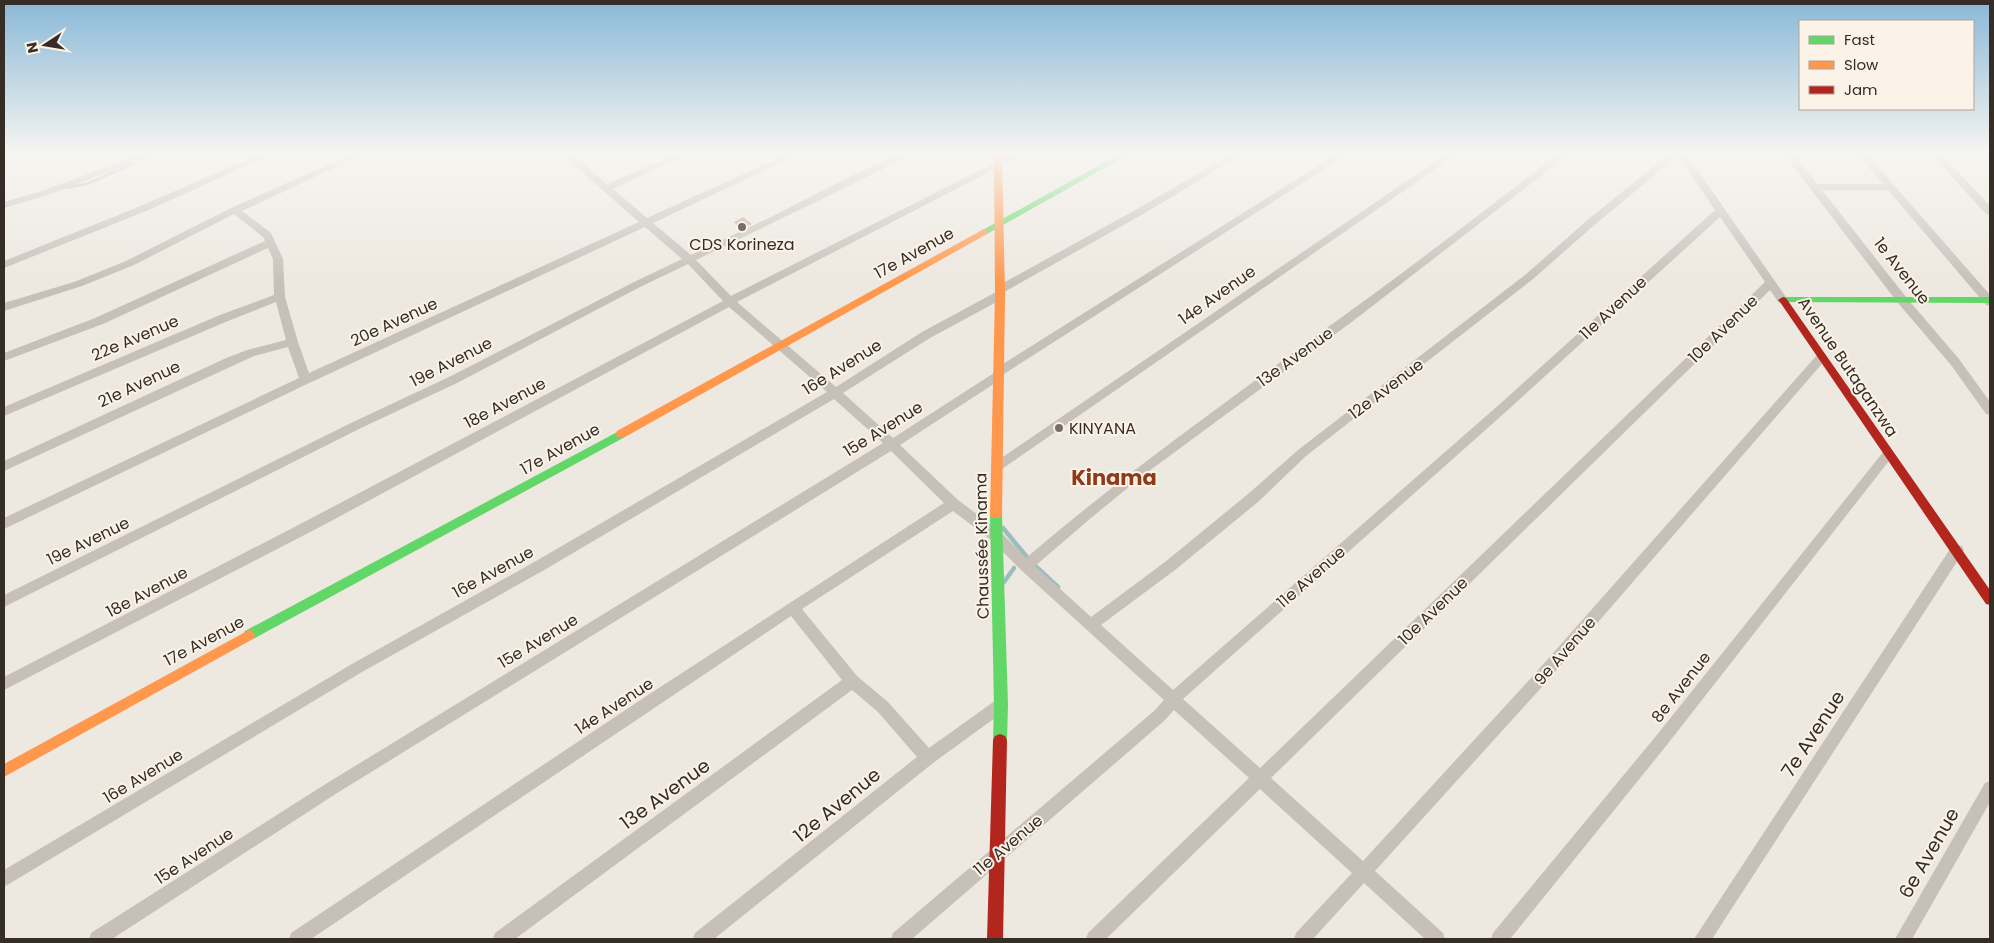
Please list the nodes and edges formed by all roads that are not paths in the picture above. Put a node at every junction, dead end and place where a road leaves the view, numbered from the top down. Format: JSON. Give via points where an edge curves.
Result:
{"nodes":[{"id":1,"x":34,"y":196,"type":"edge"},
{"id":2,"x":172,"y":196,"type":"edge"},
{"id":3,"x":266,"y":196,"type":"edge"},
{"id":4,"x":616,"y":196,"type":"edge"},
{"id":5,"x":704,"y":196,"type":"edge"},
{"id":6,"x":818,"y":196,"type":"edge"},
{"id":7,"x":937,"y":196,"type":"edge"},
{"id":8,"x":998,"y":196,"type":"edge"},
{"id":9,"x":1052,"y":196,"type":"edge"},
{"id":10,"x":1166,"y":196,"type":"edge"},
{"id":11,"x":1277,"y":196,"type":"edge"},
{"id":12,"x":1391,"y":196,"type":"edge"},
{"id":13,"x":1509,"y":196,"type":"edge"},
{"id":14,"x":1624,"y":196,"type":"edge"},
{"id":15,"x":1710,"y":196,"type":"edge"},
{"id":16,"x":1824,"y":196,"type":"edge"},
{"id":17,"x":1897,"y":196,"type":"edge"},
{"id":18,"x":1975,"y":196,"type":"edge"},
{"id":19,"x":4,"y":205,"type":"edge"},
{"id":20,"x":235,"y":210,"type":"junction"},
{"id":21,"x":1720,"y":211,"type":"junction"},
{"id":22,"x":1990,"y":212,"type":"edge"},
{"id":23,"x":646,"y":223,"type":"junction"},
{"id":24,"x":999,"y":226,"type":"junction"},
{"id":25,"x":270,"y":242,"type":"junction"},
{"id":26,"x":690,"y":260,"type":"junction"},
{"id":27,"x":4,"y":265,"type":"edge"},
{"id":28,"x":1771,"y":283,"type":"junction"},
{"id":29,"x":1000,"y":292,"type":"junction"},
{"id":30,"x":280,"y":297,"type":"junction"},
{"id":31,"x":1783,"y":300,"type":"junction"},
{"id":32,"x":1902,"y":300,"type":"junction"},
{"id":33,"x":1990,"y":300,"type":"edge"},
{"id":34,"x":730,"y":302,"type":"junction"},
{"id":35,"x":4,"y":307,"type":"edge"},
{"id":36,"x":292,"y":342,"type":"junction"},
{"id":37,"x":781,"y":345,"type":"junction"},
{"id":38,"x":4,"y":357,"type":"edge"},
{"id":39,"x":1821,"y":358,"type":"junction"},
{"id":40,"x":999,"y":374,"type":"junction"},
{"id":41,"x":306,"y":380,"type":"junction"},
{"id":42,"x":835,"y":393,"type":"junction"},
{"id":43,"x":4,"y":412,"type":"edge"},
{"id":44,"x":1990,"y":412,"type":"edge"},
{"id":45,"x":892,"y":444,"type":"junction"},
{"id":46,"x":1888,"y":454,"type":"junction"},
{"id":47,"x":4,"y":466,"type":"edge"},
{"id":48,"x":998,"y":466,"type":"junction"},
{"id":49,"x":953,"y":504,"type":"junction"},
{"id":50,"x":4,"y":524,"type":"edge"},
{"id":51,"x":996,"y":536,"type":"junction"},
{"id":52,"x":1957,"y":550,"type":"junction"},
{"id":53,"x":1029,"y":563,"type":"junction"},
{"id":54,"x":1990,"y":598,"type":"edge"},
{"id":55,"x":4,"y":601,"type":"edge"},
{"id":56,"x":793,"y":608,"type":"junction"},
{"id":57,"x":1094,"y":623,"type":"junction"},
{"id":58,"x":852,"y":680,"type":"junction"},
{"id":59,"x":4,"y":684,"type":"edge"},
{"id":60,"x":1176,"y":696,"type":"junction"},
{"id":61,"x":1001,"y":706,"type":"junction"},
{"id":62,"x":928,"y":758,"type":"junction"},
{"id":63,"x":4,"y":771,"type":"edge"},
{"id":64,"x":1263,"y":777,"type":"junction"},
{"id":65,"x":1990,"y":788,"type":"edge"},
{"id":66,"x":996,"y":855,"type":"junction"},
{"id":67,"x":1368,"y":870,"type":"junction"},
{"id":68,"x":4,"y":879,"type":"edge"},
{"id":69,"x":97,"y":939,"type":"edge"},
{"id":70,"x":297,"y":939,"type":"edge"},
{"id":71,"x":501,"y":939,"type":"edge"},
{"id":72,"x":701,"y":939,"type":"edge"},
{"id":73,"x":899,"y":939,"type":"edge"},
{"id":74,"x":995,"y":939,"type":"edge"},
{"id":75,"x":1094,"y":939,"type":"edge"},
{"id":76,"x":1302,"y":939,"type":"edge"},
{"id":77,"x":1438,"y":939,"type":"edge"},
{"id":78,"x":1499,"y":939,"type":"edge"},
{"id":79,"x":1702,"y":939,"type":"edge"},
{"id":80,"x":1903,"y":939,"type":"edge"}],
"edges":[{"from":1,"to":19,"type":"street"},
{"from":2,"to":27,"type":"street"},
{"from":3,"to":20,"type":"street"},
{"from":4,"to":23,"type":"street"},
{"from":5,"to":23,"type":"street","name":"20e Avenue"},
{"from":6,"to":26,"type":"street","name":"19e Avenue"},
{"from":7,"to":34,"type":"street","name":"18e Avenue"},
{"from":8,"to":24,"type":"street","name":"Chaussée Kinama"},
{"from":9,"to":24,"type":"street","name":"17e Avenue"},
{"from":10,"to":29,"type":"street","name":"16e Avenue"},
{"from":11,"to":40,"type":"street","name":"15e Avenue"},
{"from":12,"to":48,"type":"street","name":"14e Avenue"},
{"from":13,"to":53,"type":"street","name":"13e Avenue","via":[[1137,474]]},
{"from":14,"to":57,"type":"street","name":"12e Avenue","via":[[1529,276],[1302,453],[1170,566]]},
{"from":15,"to":21,"type":"street","name":"Avenue Butaganzwa"},
{"from":16,"to":32,"type":"street","name":"1e Avenue"},
{"from":17,"to":33,"type":"street"},
{"from":18,"to":22,"type":"street"},
{"from":20,"to":25,"type":"street","via":[[267,235]]},
{"from":20,"to":35,"type":"street","via":[[103,275]]},
{"from":21,"to":28,"type":"street","name":"Avenue Butaganzwa"},
{"from":21,"to":60,"type":"street","name":"11e Avenue"},
{"from":23,"to":26,"type":"street"},
{"from":23,"to":41,"type":"street","name":"20e Avenue"},
{"from":24,"to":29,"type":"street","name":"Chaussée Kinama"},
{"from":24,"to":37,"type":"street","name":"17e Avenue"},
{"from":25,"to":30,"type":"street","via":[[278,259]]},
{"from":25,"to":38,"type":"street","via":[[99,321]]},
{"from":26,"to":34,"type":"street"},
{"from":26,"to":55,"type":"street","name":"19e Avenue"},
{"from":28,"to":31,"type":"street","name":"Avenue Butaganzwa"},
{"from":28,"to":64,"type":"street","name":"10e Avenue"},
{"from":29,"to":40,"type":"street","name":"Chaussée Kinama"},
{"from":29,"to":42,"type":"street","name":"16e Avenue"},
{"from":30,"to":36,"type":"street"},
{"from":30,"to":43,"type":"street","name":"22e Avenue"},
{"from":31,"to":32,"type":"street"},
{"from":31,"to":39,"type":"street","name":"Avenue Butaganzwa"},
{"from":32,"to":33,"type":"street"},
{"from":32,"to":44,"type":"street","name":"1e Avenue","via":[[1955,362]]},
{"from":34,"to":37,"type":"street"},
{"from":34,"to":59,"type":"street","name":"18e Avenue"},
{"from":36,"to":41,"type":"street"},
{"from":36,"to":47,"type":"street","name":"21e Avenue","via":[[228,362]]},
{"from":37,"to":42,"type":"street"},
{"from":37,"to":63,"type":"street","name":"17e Avenue"},
{"from":39,"to":46,"type":"street","name":"Avenue Butaganzwa"},
{"from":39,"to":67,"type":"street","name":"9e Avenue"},
{"from":40,"to":45,"type":"street","name":"15e Avenue"},
{"from":40,"to":48,"type":"street","name":"Chaussée Kinama"},
{"from":41,"to":50,"type":"street","name":"20e Avenue"},
{"from":42,"to":45,"type":"street"},
{"from":42,"to":68,"type":"street","name":"16e Avenue","via":[[357,668]]},
{"from":45,"to":49,"type":"street"},
{"from":45,"to":69,"type":"street","name":"15e Avenue","via":[[450,714]]},
{"from":46,"to":52,"type":"street","name":"Avenue Butaganzwa"},
{"from":46,"to":78,"type":"street","name":"8e Avenue"},
{"from":48,"to":51,"type":"street","name":"Chaussée Kinama"},
{"from":49,"to":51,"type":"street"},
{"from":49,"to":56,"type":"street","name":"14e Avenue"},
{"from":51,"to":53,"type":"street"},
{"from":51,"to":61,"type":"street","name":"Chaussée Kinama"},
{"from":52,"to":54,"type":"street","name":"Avenue Butaganzwa"},
{"from":52,"to":79,"type":"street","name":"7e Avenue"},
{"from":53,"to":57,"type":"street"},
{"from":56,"to":58,"type":"street"},
{"from":56,"to":70,"type":"street","name":"14e Avenue"},
{"from":57,"to":60,"type":"street"},
{"from":58,"to":62,"type":"street","via":[[883,707]]},
{"from":58,"to":71,"type":"street","name":"13e Avenue"},
{"from":60,"to":64,"type":"street"},
{"from":60,"to":66,"type":"street","name":"11e Avenue","via":[[1160,716]]},
{"from":61,"to":62,"type":"street","name":"12e Avenue"},
{"from":61,"to":66,"type":"street","name":"Chaussée Kinama"},
{"from":62,"to":72,"type":"street","name":"12e Avenue"},
{"from":64,"to":67,"type":"street"},
{"from":64,"to":75,"type":"street","name":"10e Avenue"},
{"from":65,"to":80,"type":"street","name":"6e Avenue"},
{"from":66,"to":73,"type":"street","name":"11e Avenue"},
{"from":66,"to":74,"type":"street","name":"Chaussée Kinama"},
{"from":67,"to":76,"type":"street","name":"9e Avenue"},
{"from":67,"to":77,"type":"street"}]}
